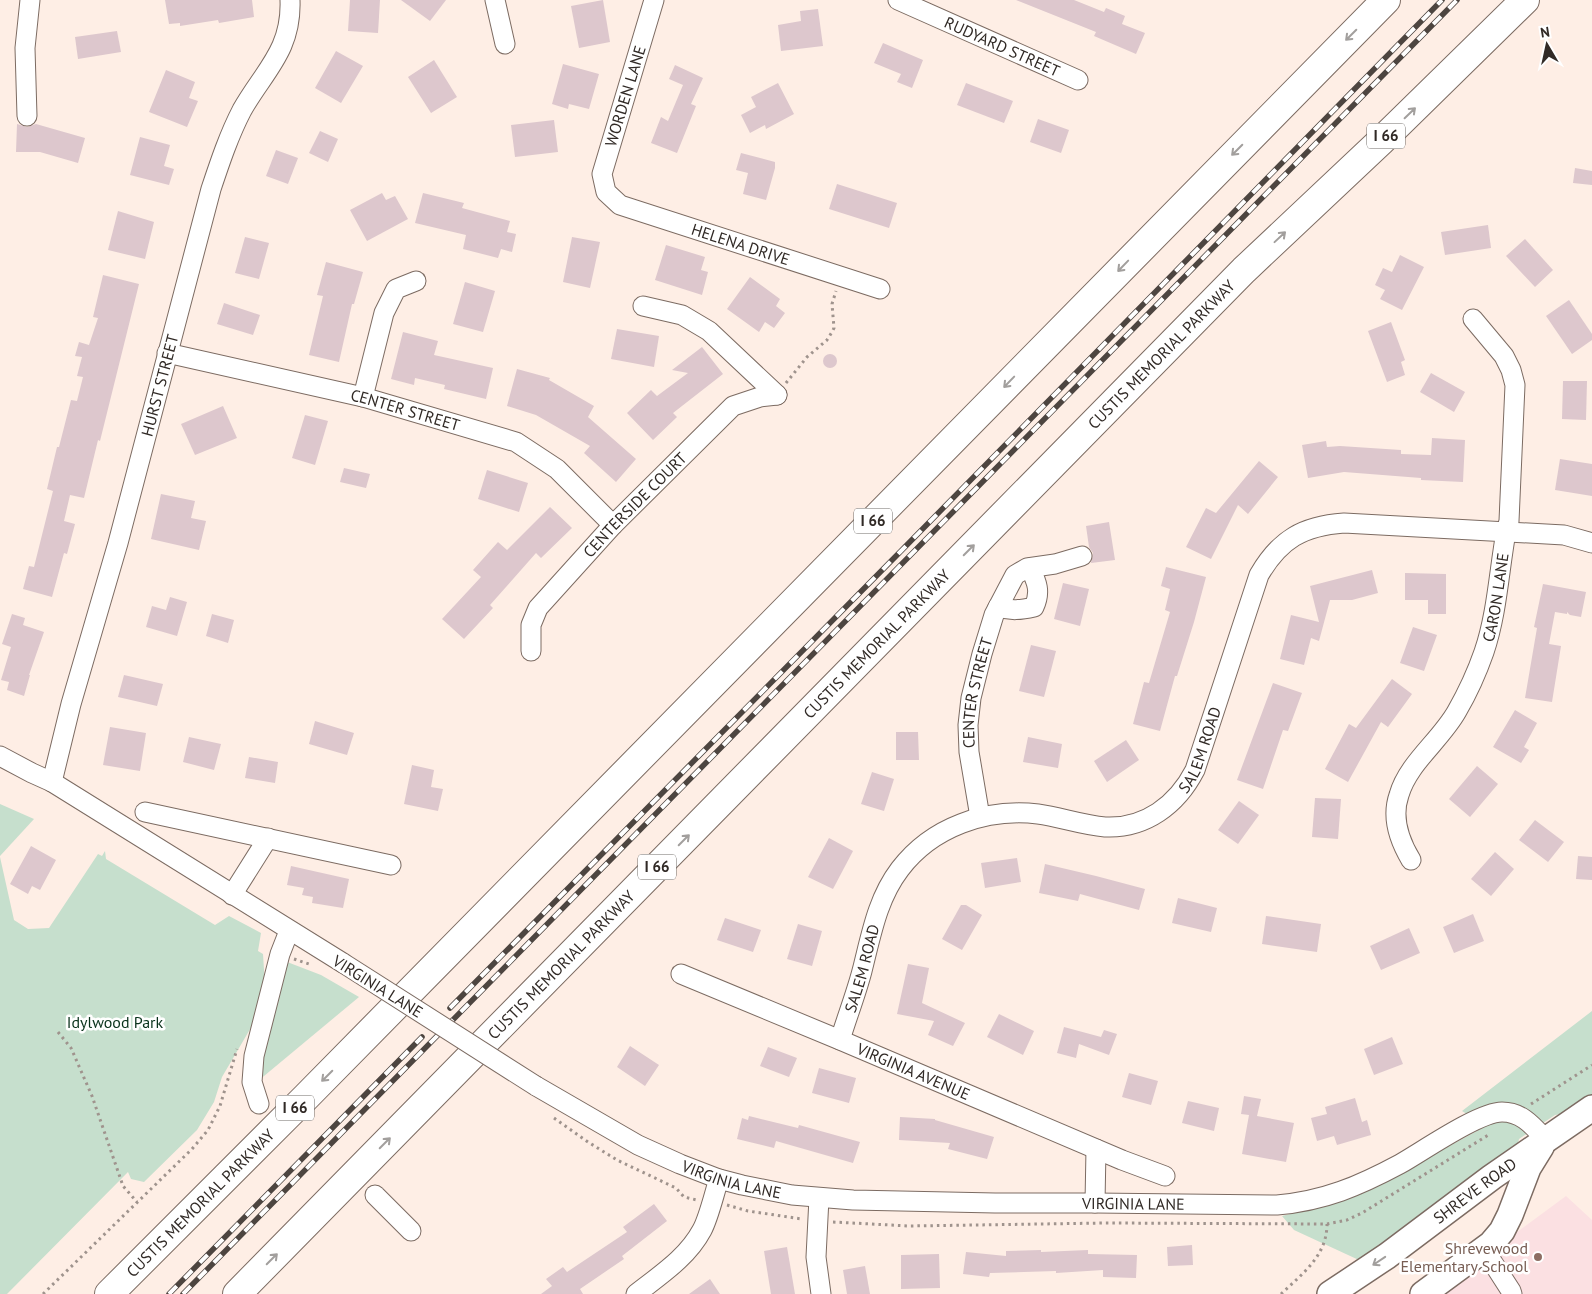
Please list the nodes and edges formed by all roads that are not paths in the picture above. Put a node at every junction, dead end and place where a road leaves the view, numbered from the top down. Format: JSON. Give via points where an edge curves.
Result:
{"nodes":[{"id":1,"x":30,"y":0,"type":"edge"},
{"id":2,"x":290,"y":0,"type":"edge"},
{"id":3,"x":495,"y":0,"type":"edge"},
{"id":4,"x":654,"y":0,"type":"edge"},
{"id":5,"x":898,"y":0,"type":"edge"},
{"id":6,"x":1386,"y":0,"type":"edge"},
{"id":7,"x":1525,"y":0,"type":"edge"},
{"id":8,"x":505,"y":44,"type":"dead end"},
{"id":9,"x":1078,"y":80,"type":"dead end"},
{"id":10,"x":27,"y":116,"type":"dead end"},
{"id":11,"x":606,"y":192,"type":"joint"},
{"id":12,"x":416,"y":280,"type":"dead end"},
{"id":13,"x":880,"y":289,"type":"dead end"},
{"id":14,"x":643,"y":306,"type":"dead end"},
{"id":15,"x":1474,"y":318,"type":"dead end"},
{"id":16,"x":168,"y":353,"type":"junction"},
{"id":17,"x":363,"y":398,"type":"junction"},
{"id":18,"x":613,"y":525,"type":"junction"},
{"id":19,"x":1506,"y":532,"type":"junction"},
{"id":20,"x":1592,"y":543,"type":"edge"},
{"id":21,"x":1082,"y":556,"type":"dead end"},
{"id":22,"x":1023,"y":571,"type":"junction"},
{"id":23,"x":998,"y":606,"type":"junction"},
{"id":24,"x":531,"y":651,"type":"dead end"},
{"id":25,"x":0,"y":756,"type":"edge"},
{"id":26,"x":52,"y":782,"type":"junction"},
{"id":27,"x":145,"y":812,"type":"dead end"},
{"id":28,"x":980,"y":817,"type":"junction"},
{"id":29,"x":268,"y":838,"type":"junction"},
{"id":30,"x":1411,"y":860,"type":"dead end"},
{"id":31,"x":391,"y":866,"type":"dead end"},
{"id":32,"x":232,"y":895,"type":"junction"},
{"id":33,"x":289,"y":931,"type":"junction"},
{"id":34,"x":681,"y":974,"type":"dead end"},
{"id":35,"x":840,"y":1040,"type":"junction"},
{"id":36,"x":259,"y":1104,"type":"dead end"},
{"id":37,"x":1592,"y":1108,"type":"edge"},
{"id":38,"x":1546,"y":1140,"type":"junction"},
{"id":39,"x":1096,"y":1149,"type":"junction"},
{"id":40,"x":228,"y":1174,"type":"junction"},
{"id":41,"x":1165,"y":1176,"type":"dead end"},
{"id":42,"x":1492,"y":1177,"type":"junction"},
{"id":43,"x":719,"y":1179,"type":"junction"},
{"id":44,"x":376,"y":1195,"type":"dead end"},
{"id":45,"x":820,"y":1198,"type":"junction"},
{"id":46,"x":1095,"y":1203,"type":"junction"},
{"id":47,"x":1513,"y":1207,"type":"junction"},
{"id":48,"x":411,"y":1231,"type":"dead end"},
{"id":49,"x":1484,"y":1249,"type":"junction"},
{"id":50,"x":95,"y":1294,"type":"edge"},
{"id":51,"x":109,"y":1294,"type":"edge"},
{"id":52,"x":119,"y":1294,"type":"edge"},
{"id":53,"x":237,"y":1294,"type":"edge"},
{"id":54,"x":636,"y":1294,"type":"edge"},
{"id":55,"x":821,"y":1294,"type":"edge"},
{"id":56,"x":1330,"y":1294,"type":"edge"},
{"id":57,"x":1422,"y":1294,"type":"edge"},
{"id":58,"x":1512,"y":1294,"type":"edge"}],
"edges":[{"from":1,"to":10,"type":"street","via":[[25,48]]},
{"from":2,"to":16,"type":"street","name":"HURST STREET","via":[[288,33],[280,52],[242,110],[214,180]]},
{"from":3,"to":8,"type":"street"},
{"from":4,"to":11,"type":"street","name":"WORDEN LANE","via":[[602,174]]},
{"from":5,"to":9,"type":"street","name":"RUDYARD STREET"},
{"from":6,"to":40,"type":"highway","name":"CUSTIS MEMORIAL PARKWAY","number":"I 66","one_way":true},
{"from":53,"to":7,"type":"highway","name":"CUSTIS MEMORIAL PARKWAY","number":"I 66","one_way":true,"via":[[1244,270]]},
{"from":11,"to":13,"type":"street","name":"HELENA DRIVE","via":[[620,205]]},
{"from":12,"to":17,"type":"street","via":[[396,289],[384,313]]},
{"from":14,"to":18,"type":"street","name":"CENTERSIDE COURT","via":[[682,315],[709,331],[777,395],[733,406]]},
{"from":15,"to":19,"type":"street","name":"CARON LANE","via":[[1504,356],[1515,385]]},
{"from":16,"to":17,"type":"street","name":"CENTER STREET"},
{"from":16,"to":26,"type":"street","name":"HURST STREET"},
{"from":17,"to":18,"type":"street","name":"CENTER STREET","via":[[516,442],[557,469]]},
{"from":18,"to":24,"type":"street","name":"CENTERSIDE COURT","via":[[538,608],[531,625]]},
{"from":19,"to":20,"type":"street","name":"SALEM ROAD","via":[[1564,535]]},
{"from":19,"to":28,"type":"street","name":"SALEM ROAD","via":[[1344,523],[1324,524],[1294,536],[1279,548],[1259,575],[1195,770],[1178,797],[1165,809],[1147,819],[1120,827],[1037,814],[1007,813]]},
{"from":19,"to":30,"type":"street","name":"CARON LANE","via":[[1492,619],[1472,683],[1437,741],[1414,765],[1398,796],[1397,828]]},
{"from":21,"to":22,"type":"street"},
{"from":22,"to":23,"type":"street","name":"CENTER STREET"},
{"from":22,"to":23,"type":"street","via":[[1035,578],[1039,596],[1034,606],[1023,610]]},
{"from":23,"to":28,"type":"street","name":"CENTER STREET","via":[[982,654],[968,725],[969,752]]},
{"from":25,"to":26,"type":"street","name":"VIRGINIA LANE"},
{"from":26,"to":32,"type":"street","name":"VIRGINIA LANE"},
{"from":27,"to":29,"type":"street"},
{"from":28,"to":35,"type":"street","name":"SALEM ROAD","via":[[936,835],[918,849],[888,887],[877,913]]},
{"from":29,"to":31,"type":"street"},
{"from":29,"to":32,"type":"street"},
{"from":32,"to":33,"type":"street","name":"VIRGINIA LANE"},
{"from":33,"to":36,"type":"street","via":[[254,1056],[252,1082]]},
{"from":33,"to":43,"type":"street","name":"VIRGINIA LANE","bridge":true,"via":[[536,1086],[638,1145]]},
{"from":34,"to":35,"type":"street","name":"VIRGINIA AVENUE"},
{"from":35,"to":39,"type":"street","name":"VIRGINIA AVENUE"},
{"from":37,"to":38,"type":"main road","name":"SHREVE ROAD"},
{"from":38,"to":42,"type":"main road","name":"SHREVE ROAD"},
{"from":38,"to":46,"type":"street","name":"VIRGINIA LANE","via":[[1526,1119],[1516,1114],[1495,1112],[1352,1188],[1301,1203]]},
{"from":38,"to":47,"type":"main road","name":"SHREVE ROAD","via":[[1528,1168]]},
{"from":39,"to":41,"type":"street","name":"VIRGINIA AVENUE"},
{"from":39,"to":46,"type":"street"},
{"from":40,"to":50,"type":"highway"},
{"from":40,"to":51,"type":"highway","name":"CUSTIS MEMORIAL PARKWAY","number":"I 66"},
{"from":40,"to":52,"type":"highway"},
{"from":42,"to":47,"type":"main road","via":[[1508,1185],[1513,1195]]},
{"from":42,"to":56,"type":"main road","name":"SHREVE ROAD","one_way":true,"via":[[1387,1256]]},
{"from":43,"to":45,"type":"street","name":"VIRGINIA LANE"},
{"from":43,"to":54,"type":"street","via":[[703,1229],[689,1249]]},
{"from":44,"to":48,"type":"street"},
{"from":45,"to":46,"type":"street","name":"VIRGINIA LANE"},
{"from":45,"to":55,"type":"street","via":[[816,1257]]},
{"from":47,"to":49,"type":"main road","name":"SHREVE ROAD","via":[[1502,1231]]},
{"from":49,"to":57,"type":"main road","name":"SHREVE ROAD"},
{"from":49,"to":58,"type":"street"}]}
